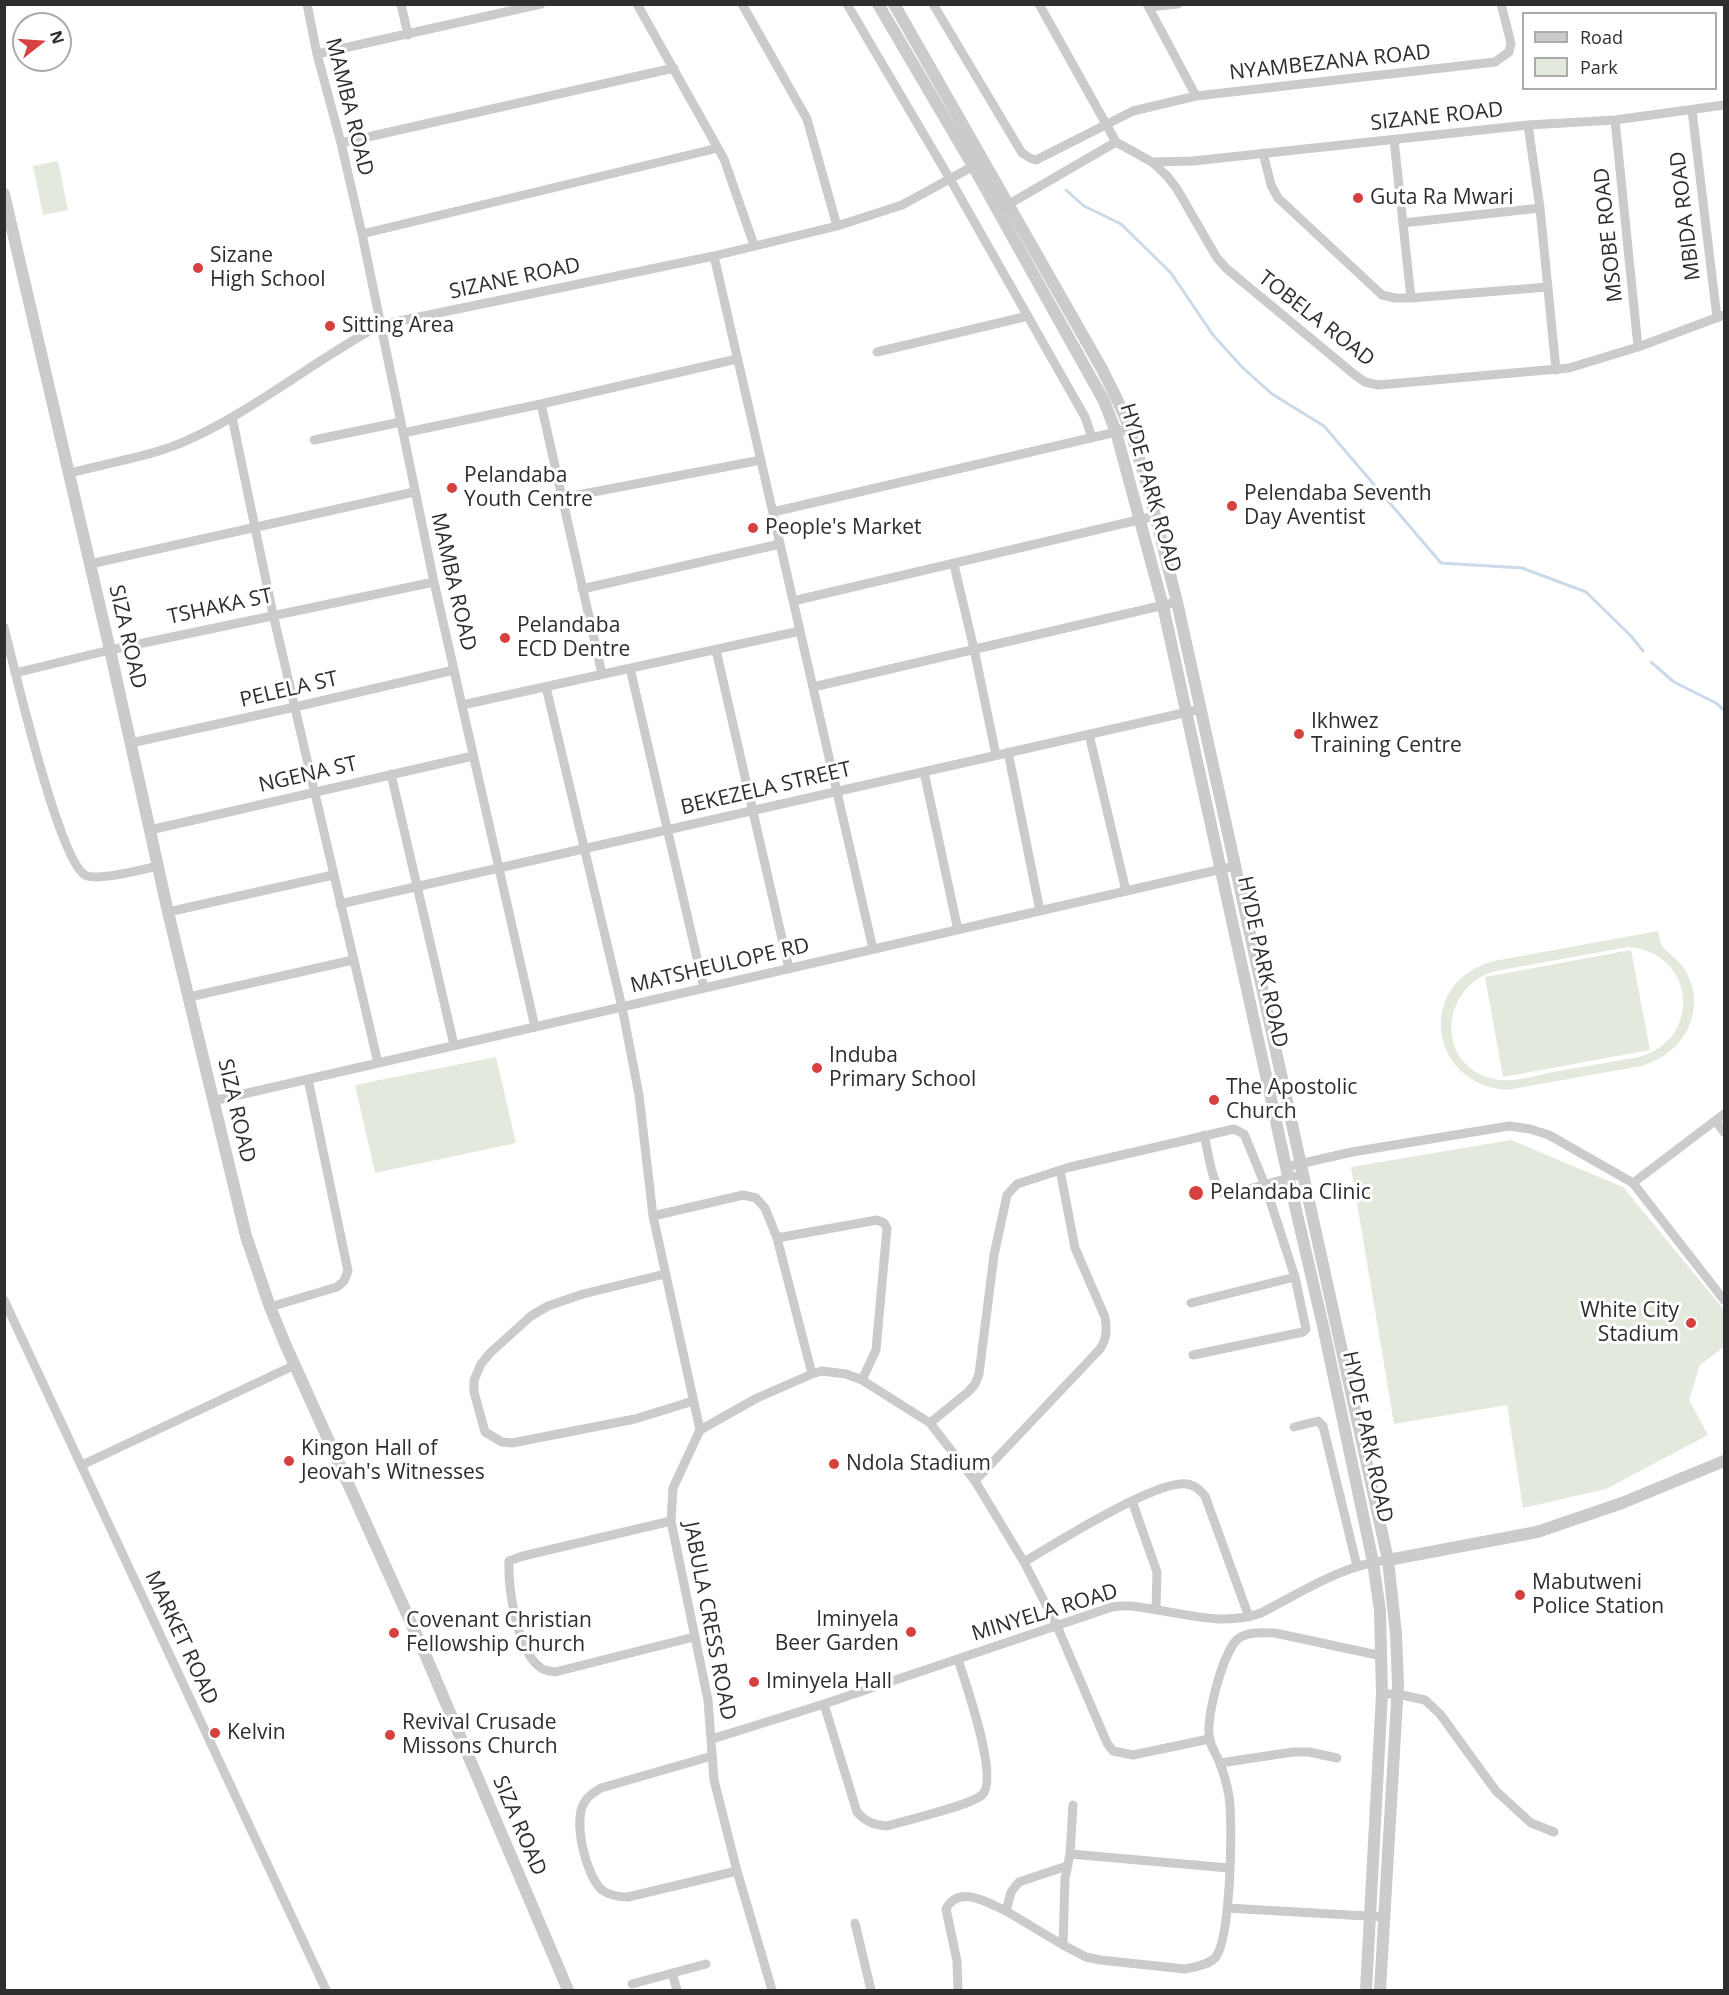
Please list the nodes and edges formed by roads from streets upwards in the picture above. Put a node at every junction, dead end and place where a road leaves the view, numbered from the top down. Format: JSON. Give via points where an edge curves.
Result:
{"nodes":[{"id":1,"x":306,"y":4,"type":"edge"},
{"id":2,"x":401,"y":4,"type":"edge"},
{"id":3,"x":495,"y":4,"type":"edge"},
{"id":4,"x":541,"y":4,"type":"edge"},
{"id":5,"x":637,"y":4,"type":"edge"},
{"id":6,"x":742,"y":4,"type":"edge"},
{"id":7,"x":847,"y":4,"type":"edge"},
{"id":8,"x":878,"y":4,"type":"edge"},
{"id":9,"x":894,"y":4,"type":"edge"},
{"id":10,"x":933,"y":4,"type":"edge"},
{"id":11,"x":1039,"y":4,"type":"edge"},
{"id":12,"x":1178,"y":4,"type":"edge"},
{"id":13,"x":1501,"y":4,"type":"edge"},
{"id":14,"x":1148,"y":6,"type":"edge"},
{"id":15,"x":498,"y":15,"type":"junction"},
{"id":16,"x":408,"y":35,"type":"junction"},
{"id":17,"x":317,"y":54,"type":"junction"},
{"id":18,"x":674,"y":68,"type":"junction"},
{"id":19,"x":1196,"y":96,"type":"junction"},
{"id":20,"x":1725,"y":105,"type":"edge"},
{"id":21,"x":1692,"y":110,"type":"junction"},
{"id":22,"x":1615,"y":120,"type":"junction"},
{"id":23,"x":1107,"y":124,"type":"junction"},
{"id":24,"x":1528,"y":125,"type":"junction"},
{"id":25,"x":1394,"y":140,"type":"junction"},
{"id":26,"x":341,"y":142,"type":"junction"},
{"id":27,"x":1116,"y":142,"type":"junction"},
{"id":28,"x":718,"y":148,"type":"junction"},
{"id":29,"x":1263,"y":153,"type":"junction"},
{"id":30,"x":1152,"y":162,"type":"junction"},
{"id":31,"x":979,"y":163,"type":"junction"},
{"id":32,"x":950,"y":179,"type":"junction"},
{"id":33,"x":4,"y":194,"type":"edge"},
{"id":34,"x":1009,"y":204,"type":"junction"},
{"id":35,"x":1540,"y":208,"type":"junction"},
{"id":36,"x":997,"y":211,"type":"junction"},
{"id":37,"x":1403,"y":223,"type":"junction"},
{"id":38,"x":837,"y":226,"type":"junction"},
{"id":39,"x":362,"y":234,"type":"junction"},
{"id":40,"x":754,"y":245,"type":"junction"},
{"id":41,"x":714,"y":256,"type":"junction"},
{"id":42,"x":1548,"y":287,"type":"junction"},
{"id":43,"x":1411,"y":298,"type":"junction"},
{"id":44,"x":1028,"y":316,"type":"junction"},
{"id":45,"x":1721,"y":317,"type":"edge"},
{"id":46,"x":380,"y":325,"type":"junction"},
{"id":47,"x":1638,"y":347,"type":"junction"},
{"id":48,"x":878,"y":352,"type":"dead end"},
{"id":49,"x":737,"y":358,"type":"junction"},
{"id":50,"x":1556,"y":370,"type":"junction"},
{"id":51,"x":541,"y":404,"type":"junction"},
{"id":52,"x":232,"y":417,"type":"junction"},
{"id":53,"x":401,"y":422,"type":"junction"},
{"id":54,"x":1129,"y":429,"type":"junction"},
{"id":55,"x":1116,"y":432,"type":"junction"},
{"id":56,"x":403,"y":433,"type":"junction"},
{"id":57,"x":1092,"y":438,"type":"junction"},
{"id":58,"x":314,"y":440,"type":"dead end"},
{"id":59,"x":761,"y":460,"type":"junction"},
{"id":60,"x":70,"y":473,"type":"junction"},
{"id":61,"x":414,"y":492,"type":"junction"},
{"id":62,"x":562,"y":498,"type":"junction"},
{"id":63,"x":773,"y":512,"type":"junction"},
{"id":64,"x":1155,"y":516,"type":"junction"},
{"id":65,"x":1140,"y":519,"type":"junction"},
{"id":66,"x":254,"y":526,"type":"junction"},
{"id":67,"x":780,"y":544,"type":"junction"},
{"id":68,"x":90,"y":564,"type":"junction"},
{"id":69,"x":954,"y":565,"type":"junction"},
{"id":70,"x":434,"y":582,"type":"junction"},
{"id":71,"x":582,"y":589,"type":"junction"},
{"id":72,"x":793,"y":602,"type":"junction"},
{"id":73,"x":1177,"y":603,"type":"junction"},
{"id":74,"x":1163,"y":606,"type":"junction"},
{"id":75,"x":273,"y":614,"type":"junction"},
{"id":76,"x":4,"y":627,"type":"edge"},
{"id":77,"x":800,"y":631,"type":"junction"},
{"id":78,"x":974,"y":649,"type":"junction"},
{"id":79,"x":110,"y":650,"type":"junction"},
{"id":80,"x":716,"y":650,"type":"junction"},
{"id":81,"x":630,"y":668,"type":"junction"},
{"id":82,"x":454,"y":670,"type":"junction"},
{"id":83,"x":15,"y":674,"type":"junction"},
{"id":84,"x":602,"y":674,"type":"junction"},
{"id":85,"x":546,"y":687,"type":"junction"},
{"id":86,"x":813,"y":687,"type":"junction"},
{"id":87,"x":462,"y":705,"type":"junction"},
{"id":88,"x":296,"y":707,"type":"junction"},
{"id":89,"x":1201,"y":709,"type":"junction"},
{"id":90,"x":1188,"y":712,"type":"junction"},
{"id":91,"x":1089,"y":734,"type":"junction"},
{"id":92,"x":131,"y":743,"type":"junction"},
{"id":93,"x":1008,"y":752,"type":"junction"},
{"id":94,"x":996,"y":755,"type":"junction"},
{"id":95,"x":473,"y":756,"type":"junction"},
{"id":96,"x":924,"y":772,"type":"junction"},
{"id":97,"x":391,"y":774,"type":"junction"},
{"id":98,"x":837,"y":791,"type":"junction"},
{"id":99,"x":314,"y":792,"type":"junction"},
{"id":100,"x":752,"y":810,"type":"junction"},
{"id":101,"x":150,"y":830,"type":"junction"},
{"id":102,"x":667,"y":830,"type":"junction"},
{"id":103,"x":584,"y":848,"type":"junction"},
{"id":104,"x":158,"y":866,"type":"junction"},
{"id":105,"x":1234,"y":866,"type":"junction"},
{"id":106,"x":500,"y":868,"type":"junction"},
{"id":107,"x":1222,"y":869,"type":"junction"},
{"id":108,"x":333,"y":875,"type":"junction"},
{"id":109,"x":416,"y":886,"type":"junction"},
{"id":110,"x":1126,"y":891,"type":"junction"},
{"id":111,"x":340,"y":904,"type":"junction"},
{"id":112,"x":1040,"y":911,"type":"junction"},
{"id":113,"x":168,"y":912,"type":"junction"},
{"id":114,"x":958,"y":930,"type":"junction"},
{"id":115,"x":873,"y":949,"type":"junction"},
{"id":116,"x":352,"y":960,"type":"junction"},
{"id":117,"x":789,"y":969,"type":"junction"},
{"id":118,"x":704,"y":988,"type":"junction"},
{"id":119,"x":189,"y":997,"type":"junction"},
{"id":120,"x":622,"y":1007,"type":"junction"},
{"id":121,"x":535,"y":1027,"type":"junction"},
{"id":122,"x":454,"y":1045,"type":"junction"},
{"id":123,"x":378,"y":1063,"type":"junction"},
{"id":124,"x":308,"y":1079,"type":"junction"},
{"id":125,"x":213,"y":1101,"type":"junction"},
{"id":126,"x":1725,"y":1114,"type":"edge"},
{"id":127,"x":1716,"y":1121,"type":"junction"},
{"id":128,"x":1725,"y":1132,"type":"edge"},
{"id":129,"x":1204,"y":1135,"type":"junction"},
{"id":130,"x":1302,"y":1169,"type":"junction"},
{"id":131,"x":1060,"y":1170,"type":"junction"},
{"id":132,"x":1287,"y":1173,"type":"junction"},
{"id":133,"x":1633,"y":1183,"type":"junction"},
{"id":134,"x":1265,"y":1185,"type":"junction"},
{"id":135,"x":653,"y":1216,"type":"junction"},
{"id":136,"x":777,"y":1238,"type":"junction"},
{"id":137,"x":665,"y":1274,"type":"junction"},
{"id":138,"x":1295,"y":1277,"type":"junction"},
{"id":139,"x":4,"y":1300,"type":"edge"},
{"id":140,"x":1725,"y":1300,"type":"edge"},
{"id":141,"x":1191,"y":1303,"type":"dead end"},
{"id":142,"x":270,"y":1307,"type":"junction"},
{"id":143,"x":1192,"y":1354,"type":"dead end"},
{"id":144,"x":295,"y":1365,"type":"junction"},
{"id":145,"x":812,"y":1374,"type":"junction"},
{"id":146,"x":862,"y":1380,"type":"junction"},
{"id":147,"x":693,"y":1401,"type":"junction"},
{"id":148,"x":930,"y":1423,"type":"junction"},
{"id":149,"x":1294,"y":1426,"type":"dead end"},
{"id":150,"x":699,"y":1430,"type":"junction"},
{"id":151,"x":1725,"y":1461,"type":"edge"},
{"id":152,"x":82,"y":1464,"type":"junction"},
{"id":153,"x":975,"y":1481,"type":"junction"},
{"id":154,"x":1132,"y":1501,"type":"junction"},
{"id":155,"x":671,"y":1521,"type":"junction"},
{"id":156,"x":1389,"y":1560,"type":"junction"},
{"id":157,"x":1024,"y":1562,"type":"junction"},
{"id":158,"x":1373,"y":1562,"type":"junction"},
{"id":159,"x":1357,"y":1566,"type":"junction"},
{"id":160,"x":1156,"y":1610,"type":"junction"},
{"id":161,"x":1249,"y":1617,"type":"junction"},
{"id":162,"x":1057,"y":1626,"type":"junction"},
{"id":163,"x":694,"y":1637,"type":"junction"},
{"id":164,"x":1382,"y":1656,"type":"junction"},
{"id":165,"x":958,"y":1659,"type":"junction"},
{"id":166,"x":1382,"y":1694,"type":"junction"},
{"id":167,"x":1397,"y":1694,"type":"junction"},
{"id":168,"x":824,"y":1704,"type":"junction"},
{"id":169,"x":712,"y":1739,"type":"junction"},
{"id":170,"x":1209,"y":1739,"type":"junction"},
{"id":171,"x":712,"y":1756,"type":"junction"},
{"id":172,"x":1337,"y":1758,"type":"dead end"},
{"id":173,"x":1220,"y":1763,"type":"junction"},
{"id":174,"x":1073,"y":1805,"type":"dead end"},
{"id":175,"x":1554,"y":1832,"type":"dead end"},
{"id":176,"x":1070,"y":1854,"type":"junction"},
{"id":177,"x":1068,"y":1866,"type":"junction"},
{"id":178,"x":1229,"y":1868,"type":"junction"},
{"id":179,"x":737,"y":1871,"type":"junction"},
{"id":180,"x":1227,"y":1908,"type":"junction"},
{"id":181,"x":1006,"y":1911,"type":"junction"},
{"id":182,"x":1371,"y":1916,"type":"junction"},
{"id":183,"x":1384,"y":1917,"type":"junction"},
{"id":184,"x":855,"y":1923,"type":"dead end"},
{"id":185,"x":1063,"y":1945,"type":"junction"},
{"id":186,"x":706,"y":1964,"type":"dead end"},
{"id":187,"x":672,"y":1973,"type":"junction"},
{"id":188,"x":632,"y":1984,"type":"dead end"},
{"id":189,"x":327,"y":1990,"type":"edge"},
{"id":190,"x":568,"y":1990,"type":"edge"},
{"id":191,"x":677,"y":1990,"type":"edge"},
{"id":192,"x":772,"y":1990,"type":"edge"},
{"id":193,"x":871,"y":1990,"type":"edge"},
{"id":194,"x":958,"y":1990,"type":"edge"},
{"id":195,"x":1366,"y":1990,"type":"edge"},
{"id":196,"x":1380,"y":1990,"type":"edge"}],
"edges":[{"from":1,"to":17,"type":"street","name":"MAMBA ROAD"},
{"from":2,"to":16,"type":"street"},
{"from":3,"to":15,"type":"street"},
{"from":4,"to":15,"type":"street"},
{"from":5,"to":18,"type":"street"},
{"from":6,"to":38,"type":"street","via":[[807,119]]},
{"from":7,"to":32,"type":"street"},
{"from":8,"to":31,"type":"street","name":"HYDE PARK ROAD"},
{"from":9,"to":31,"type":"street","name":"HYDE PARK ROAD"},
{"from":10,"to":23,"type":"street","name":"NYAMBEZANA ROAD","via":[[1027,157],[1041,159]]},
{"from":11,"to":23,"type":"street"},
{"from":12,"to":14,"type":"street"},
{"from":13,"to":19,"type":"street","name":"NYAMBEZANA ROAD","via":[[1511,43],[1509,52],[1495,62]]},
{"from":14,"to":19,"type":"street"},
{"from":15,"to":16,"type":"street"},
{"from":16,"to":17,"type":"street"},
{"from":17,"to":26,"type":"street","name":"MAMBA ROAD"},
{"from":18,"to":26,"type":"street"},
{"from":18,"to":28,"type":"street"},
{"from":19,"to":23,"type":"street","name":"NYAMBEZANA ROAD","via":[[1133,111]]},
{"from":20,"to":21,"type":"street","name":"SIZANE ROAD"},
{"from":21,"to":22,"type":"street","name":"SIZANE ROAD"},
{"from":21,"to":45,"type":"street","name":"MBIDA ROAD"},
{"from":22,"to":24,"type":"street","name":"SIZANE ROAD"},
{"from":22,"to":47,"type":"street","name":"MSOBE ROAD"},
{"from":23,"to":27,"type":"street"},
{"from":24,"to":25,"type":"street","name":"SIZANE ROAD"},
{"from":24,"to":35,"type":"street"},
{"from":25,"to":29,"type":"street","name":"SIZANE ROAD"},
{"from":25,"to":37,"type":"street"},
{"from":26,"to":39,"type":"street","name":"MAMBA ROAD"},
{"from":27,"to":30,"type":"street","name":"TOBELA ROAD"},
{"from":27,"to":34,"type":"street"},
{"from":28,"to":39,"type":"street"},
{"from":28,"to":40,"type":"street"},
{"from":29,"to":30,"type":"street","name":"SIZANE ROAD"},
{"from":29,"to":43,"type":"street","via":[[1278,198],[1382,295]]},
{"from":30,"to":50,"type":"street","name":"TOBELA ROAD","via":[[1177,189],[1227,269],[1365,382],[1378,385]]},
{"from":31,"to":32,"type":"street","name":"SIZANE ROAD"},
{"from":31,"to":34,"type":"street","name":"HYDE PARK ROAD"},
{"from":31,"to":36,"type":"street","name":"HYDE PARK ROAD"},
{"from":32,"to":38,"type":"street","name":"SIZANE ROAD","via":[[902,205]]},
{"from":32,"to":44,"type":"street"},
{"from":33,"to":60,"type":"street","name":"SIZA ROAD"},
{"from":34,"to":36,"type":"street"},
{"from":34,"to":54,"type":"street","name":"HYDE PARK ROAD","via":[[1102,369]]},
{"from":35,"to":37,"type":"street"},
{"from":35,"to":42,"type":"street"},
{"from":36,"to":55,"type":"street","name":"HYDE PARK ROAD","via":[[1090,374]]},
{"from":37,"to":43,"type":"street"},
{"from":38,"to":40,"type":"street","name":"SIZANE ROAD"},
{"from":39,"to":46,"type":"street","name":"MAMBA ROAD"},
{"from":40,"to":41,"type":"street","name":"SIZANE ROAD"},
{"from":41,"to":46,"type":"street","name":"SIZANE ROAD"},
{"from":41,"to":49,"type":"street"},
{"from":42,"to":43,"type":"street"},
{"from":42,"to":50,"type":"street"},
{"from":44,"to":48,"type":"street"},
{"from":44,"to":57,"type":"street"},
{"from":45,"to":47,"type":"street","name":"TOBELA ROAD"},
{"from":46,"to":52,"type":"street","name":"SIZANE ROAD"},
{"from":46,"to":53,"type":"street","name":"MAMBA ROAD"},
{"from":47,"to":50,"type":"street","name":"TOBELA ROAD"},
{"from":49,"to":51,"type":"street"},
{"from":49,"to":59,"type":"street"},
{"from":51,"to":56,"type":"street"},
{"from":51,"to":62,"type":"street"},
{"from":52,"to":60,"type":"street","name":"SIZANE ROAD","via":[[172,446]]},
{"from":52,"to":66,"type":"street"},
{"from":53,"to":56,"type":"street","name":"MAMBA ROAD"},
{"from":53,"to":58,"type":"street"},
{"from":54,"to":55,"type":"street"},
{"from":54,"to":64,"type":"street","name":"HYDE PARK ROAD"},
{"from":55,"to":57,"type":"street"},
{"from":55,"to":65,"type":"street","name":"HYDE PARK ROAD"},
{"from":56,"to":61,"type":"street","name":"MAMBA ROAD"},
{"from":57,"to":63,"type":"street"},
{"from":59,"to":62,"type":"street"},
{"from":59,"to":63,"type":"street"},
{"from":60,"to":68,"type":"street","name":"SIZA ROAD"},
{"from":61,"to":66,"type":"street"},
{"from":61,"to":70,"type":"street","name":"MAMBA ROAD"},
{"from":62,"to":71,"type":"street"},
{"from":63,"to":67,"type":"street"},
{"from":64,"to":65,"type":"street"},
{"from":64,"to":73,"type":"street","name":"HYDE PARK ROAD"},
{"from":65,"to":69,"type":"street"},
{"from":65,"to":74,"type":"street","name":"HYDE PARK ROAD"},
{"from":66,"to":68,"type":"street"},
{"from":66,"to":75,"type":"street"},
{"from":67,"to":71,"type":"street"},
{"from":67,"to":72,"type":"street"},
{"from":68,"to":79,"type":"street","name":"SIZA ROAD"},
{"from":69,"to":72,"type":"street"},
{"from":69,"to":78,"type":"street"},
{"from":70,"to":75,"type":"street","name":"TSHAKA ST"},
{"from":70,"to":82,"type":"street","name":"MAMBA ROAD"},
{"from":71,"to":84,"type":"street"},
{"from":72,"to":77,"type":"street"},
{"from":73,"to":74,"type":"street"},
{"from":73,"to":89,"type":"street","name":"HYDE PARK ROAD"},
{"from":74,"to":78,"type":"street"},
{"from":74,"to":90,"type":"street","name":"HYDE PARK ROAD"},
{"from":75,"to":79,"type":"street","name":"TSHAKA ST"},
{"from":75,"to":88,"type":"street"},
{"from":76,"to":83,"type":"street"},
{"from":77,"to":80,"type":"street"},
{"from":77,"to":86,"type":"street"},
{"from":78,"to":86,"type":"street"},
{"from":78,"to":94,"type":"street"},
{"from":79,"to":83,"type":"street","name":"TSHAKA ST"},
{"from":79,"to":92,"type":"street","name":"SIZA ROAD"},
{"from":80,"to":81,"type":"street"},
{"from":80,"to":100,"type":"street"},
{"from":81,"to":84,"type":"street"},
{"from":81,"to":102,"type":"street"},
{"from":82,"to":87,"type":"street","name":"MAMBA ROAD"},
{"from":82,"to":88,"type":"street","name":"PELELA ST"},
{"from":83,"to":104,"type":"street","via":[[54,814],[72,860],[85,875],[96,877]]},
{"from":84,"to":85,"type":"street"},
{"from":85,"to":87,"type":"street"},
{"from":85,"to":103,"type":"street"},
{"from":86,"to":98,"type":"street"},
{"from":87,"to":95,"type":"street","name":"MAMBA ROAD"},
{"from":88,"to":92,"type":"street","name":"PELELA ST"},
{"from":88,"to":99,"type":"street"},
{"from":89,"to":90,"type":"street","name":"BEKEZELA STREET"},
{"from":89,"to":105,"type":"street","name":"HYDE PARK ROAD"},
{"from":90,"to":91,"type":"street","name":"BEKEZELA STREET"},
{"from":90,"to":107,"type":"street","name":"HYDE PARK ROAD"},
{"from":91,"to":93,"type":"street","name":"BEKEZELA STREET"},
{"from":91,"to":110,"type":"street"},
{"from":92,"to":101,"type":"street","name":"SIZA ROAD"},
{"from":93,"to":94,"type":"street","name":"BEKEZELA STREET"},
{"from":93,"to":112,"type":"street"},
{"from":94,"to":96,"type":"street","name":"BEKEZELA STREET"},
{"from":95,"to":97,"type":"street","name":"NGENA ST"},
{"from":95,"to":106,"type":"street","name":"MAMBA ROAD"},
{"from":96,"to":98,"type":"street","name":"BEKEZELA STREET"},
{"from":96,"to":114,"type":"street"},
{"from":97,"to":99,"type":"street","name":"NGENA ST"},
{"from":97,"to":109,"type":"street"},
{"from":98,"to":100,"type":"street","name":"BEKEZELA STREET"},
{"from":98,"to":115,"type":"street"},
{"from":99,"to":101,"type":"street","name":"NGENA ST"},
{"from":99,"to":108,"type":"street"},
{"from":100,"to":102,"type":"street","name":"BEKEZELA STREET"},
{"from":100,"to":117,"type":"street"},
{"from":101,"to":104,"type":"street","name":"SIZA ROAD"},
{"from":102,"to":103,"type":"street","name":"BEKEZELA STREET"},
{"from":102,"to":118,"type":"street"},
{"from":103,"to":106,"type":"street","name":"BEKEZELA STREET"},
{"from":103,"to":120,"type":"street"},
{"from":104,"to":113,"type":"street","name":"SIZA ROAD"},
{"from":105,"to":107,"type":"street","name":"MATSHEULOPE RD"},
{"from":105,"to":130,"type":"street","name":"HYDE PARK ROAD"},
{"from":106,"to":109,"type":"street","name":"BEKEZELA STREET"},
{"from":106,"to":121,"type":"street","name":"MAMBA ROAD"},
{"from":107,"to":110,"type":"street","name":"MATSHEULOPE RD"},
{"from":107,"to":132,"type":"street","name":"HYDE PARK ROAD"},
{"from":108,"to":111,"type":"street"},
{"from":108,"to":113,"type":"street"},
{"from":109,"to":111,"type":"street","name":"BEKEZELA STREET"},
{"from":109,"to":122,"type":"street"},
{"from":110,"to":112,"type":"street","name":"MATSHEULOPE RD"},
{"from":111,"to":116,"type":"street"},
{"from":112,"to":114,"type":"street","name":"MATSHEULOPE RD"},
{"from":113,"to":119,"type":"street","name":"SIZA ROAD"},
{"from":114,"to":115,"type":"street","name":"MATSHEULOPE RD"},
{"from":115,"to":117,"type":"street","name":"MATSHEULOPE RD"},
{"from":116,"to":119,"type":"street"},
{"from":116,"to":123,"type":"street"},
{"from":117,"to":118,"type":"street","name":"MATSHEULOPE RD"},
{"from":118,"to":120,"type":"street","name":"MATSHEULOPE RD"},
{"from":119,"to":125,"type":"street","name":"SIZA ROAD"},
{"from":120,"to":121,"type":"street","name":"MATSHEULOPE RD"},
{"from":120,"to":135,"type":"street","via":[[639,1095]]},
{"from":121,"to":122,"type":"street","name":"MATSHEULOPE RD"},
{"from":122,"to":123,"type":"street","name":"MATSHEULOPE RD"},
{"from":123,"to":124,"type":"street","name":"MATSHEULOPE RD"},
{"from":124,"to":125,"type":"street","name":"MATSHEULOPE RD"},
{"from":124,"to":142,"type":"street","via":[[348,1271],[337,1287]]},
{"from":125,"to":142,"type":"street","name":"SIZA ROAD","via":[[246,1236]]},
{"from":126,"to":127,"type":"street"},
{"from":127,"to":128,"type":"street"},
{"from":127,"to":133,"type":"street"},
{"from":129,"to":131,"type":"street"},
{"from":129,"to":134,"type":"street","via":[[1234,1129],[1244,1134]]},
{"from":129,"to":134,"type":"street","via":[[1216,1187],[1222,1194]]},
{"from":130,"to":132,"type":"street"},
{"from":130,"to":133,"type":"street","via":[[1353,1152],[1509,1126],[1550,1135]]},
{"from":130,"to":156,"type":"street","name":"HYDE PARK ROAD"},
{"from":131,"to":148,"type":"street","via":[[1017,1184],[1007,1195],[994,1255],[979,1374],[975,1384]]},
{"from":131,"to":153,"type":"street","via":[[1074,1248],[1105,1317],[1106,1339]]},
{"from":132,"to":134,"type":"street"},
{"from":132,"to":158,"type":"street","name":"HYDE PARK ROAD"},
{"from":133,"to":140,"type":"street"},
{"from":134,"to":138,"type":"street"},
{"from":135,"to":136,"type":"street","via":[[743,1195],[756,1198],[765,1208]]},
{"from":135,"to":137,"type":"street"},
{"from":136,"to":145,"type":"street"},
{"from":136,"to":146,"type":"street","via":[[877,1220],[887,1228],[876,1350]]},
{"from":137,"to":147,"type":"street"},
{"from":137,"to":147,"type":"street","via":[[583,1294],[541,1310],[481,1364],[474,1392],[485,1432],[512,1443],[635,1419]]},
{"from":138,"to":141,"type":"street"},
{"from":138,"to":143,"type":"street","via":[[1307,1324],[1303,1332]]},
{"from":139,"to":152,"type":"street","name":"MARKET ROAD"},
{"from":142,"to":144,"type":"street","name":"SIZA ROAD"},
{"from":144,"to":152,"type":"street"},
{"from":144,"to":190,"type":"street","name":"SIZA ROAD","via":[[425,1654]]},
{"from":145,"to":146,"type":"street","via":[[834,1372]]},
{"from":145,"to":150,"type":"street"},
{"from":146,"to":148,"type":"street"},
{"from":147,"to":150,"type":"street"},
{"from":148,"to":153,"type":"street"},
{"from":149,"to":159,"type":"street","via":[[1318,1421],[1323,1426]]},
{"from":150,"to":155,"type":"street","name":"JABULA CRESS ROAD","via":[[673,1488]]},
{"from":151,"to":156,"type":"street","via":[[1537,1532]]},
{"from":152,"to":189,"type":"street","name":"MARKET ROAD"},
{"from":153,"to":157,"type":"street"},
{"from":154,"to":157,"type":"street"},
{"from":154,"to":160,"type":"street","via":[[1157,1572]]},
{"from":154,"to":161,"type":"street","via":[[1176,1484],[1199,1489],[1205,1496]]},
{"from":155,"to":163,"type":"street","name":"JABULA CRESS ROAD"},
{"from":155,"to":163,"type":"street","via":[[509,1562],[512,1599],[522,1641],[548,1671]]},
{"from":156,"to":158,"type":"street","name":"MINYELA ROAD"},
{"from":156,"to":167,"type":"street","name":"HYDE PARK ROAD"},
{"from":157,"to":162,"type":"street"},
{"from":158,"to":159,"type":"street","name":"MINYELA ROAD"},
{"from":158,"to":164,"type":"street","name":"HYDE PARK ROAD"},
{"from":159,"to":161,"type":"street","name":"MINYELA ROAD"},
{"from":160,"to":161,"type":"street","name":"MINYELA ROAD","via":[[1210,1618]]},
{"from":160,"to":162,"type":"street","name":"MINYELA ROAD","via":[[1112,1607]]},
{"from":162,"to":165,"type":"street","name":"MINYELA ROAD"},
{"from":162,"to":170,"type":"street","via":[[1113,1751],[1132,1755]]},
{"from":163,"to":169,"type":"street","name":"JABULA CRESS ROAD"},
{"from":164,"to":166,"type":"street","name":"HYDE PARK ROAD"},
{"from":164,"to":170,"type":"street","via":[[1275,1633],[1241,1636],[1231,1645],[1213,1698]]},
{"from":165,"to":168,"type":"street","name":"MINYELA ROAD"},
{"from":165,"to":168,"type":"street","via":[[981,1732],[988,1775],[987,1791],[967,1803],[887,1826],[868,1822],[857,1812]]},
{"from":166,"to":167,"type":"street"},
{"from":166,"to":182,"type":"street","name":"HYDE PARK ROAD"},
{"from":167,"to":175,"type":"street","via":[[1425,1700],[1440,1714],[1496,1791],[1532,1823]]},
{"from":167,"to":183,"type":"street","name":"HYDE PARK ROAD"},
{"from":168,"to":169,"type":"street","name":"MINYELA ROAD"},
{"from":169,"to":171,"type":"street","name":"JABULA CRESS ROAD"},
{"from":170,"to":173,"type":"street"},
{"from":171,"to":179,"type":"street","name":"JABULA CRESS ROAD","via":[[714,1780]]},
{"from":171,"to":179,"type":"street","via":[[602,1788],[590,1795],[580,1815],[581,1842],[594,1880],[618,1898]]},
{"from":172,"to":173,"type":"street","via":[[1293,1752]]},
{"from":173,"to":178,"type":"street","via":[[1229,1795]]},
{"from":174,"to":176,"type":"street"},
{"from":176,"to":177,"type":"street"},
{"from":176,"to":178,"type":"street"},
{"from":177,"to":181,"type":"street","via":[[1018,1882]]},
{"from":177,"to":185,"type":"street"},
{"from":178,"to":180,"type":"street"},
{"from":179,"to":192,"type":"street","name":"JABULA CRESS ROAD"},
{"from":180,"to":182,"type":"street"},
{"from":180,"to":185,"type":"street","via":[[1223,1941],[1214,1958],[1198,1967],[1100,1960]]},
{"from":181,"to":185,"type":"street"},
{"from":181,"to":194,"type":"street","via":[[970,1896],[959,1897],[946,1909],[957,1961]]},
{"from":182,"to":183,"type":"street"},
{"from":182,"to":195,"type":"street","name":"HYDE PARK ROAD"},
{"from":183,"to":196,"type":"street","name":"HYDE PARK ROAD"},
{"from":184,"to":193,"type":"street"},
{"from":186,"to":187,"type":"street"},
{"from":187,"to":188,"type":"street"},
{"from":187,"to":191,"type":"street"}]}
